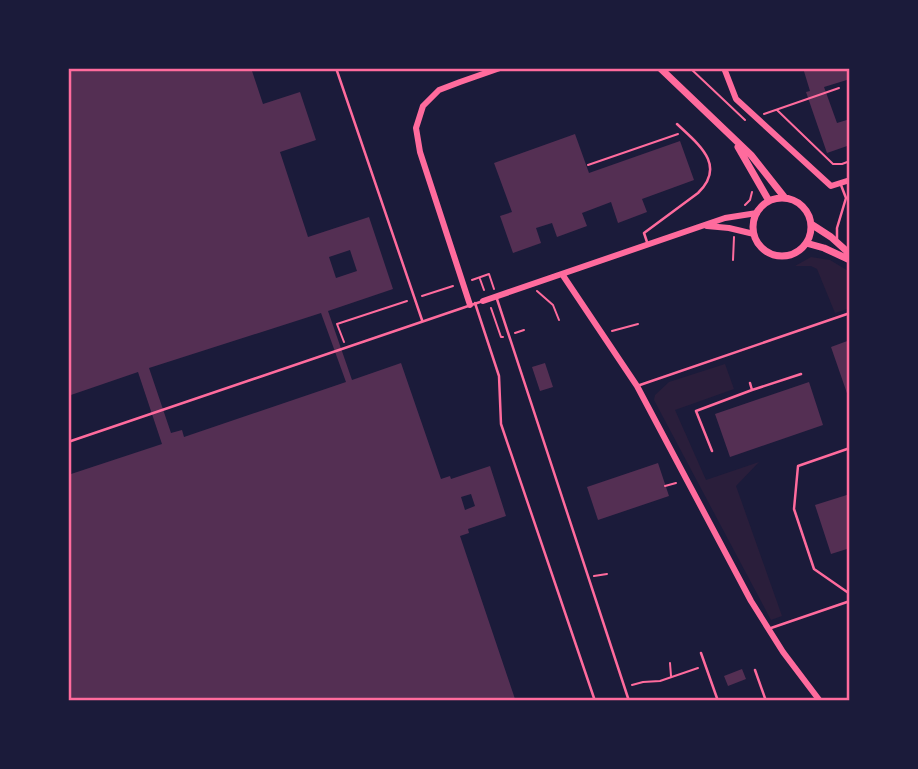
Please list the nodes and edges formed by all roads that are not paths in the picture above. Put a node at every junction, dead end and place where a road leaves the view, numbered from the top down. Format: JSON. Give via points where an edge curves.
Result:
{"nodes":[{"id":1,"x":336,"y":68,"type":"edge"},
{"id":2,"x":500,"y":68,"type":"edge"},
{"id":3,"x":660,"y":68,"type":"edge"},
{"id":4,"x":724,"y":68,"type":"edge"},
{"id":5,"x":677,"y":124,"type":"dead end"},
{"id":6,"x":734,"y":140,"type":"junction"},
{"id":7,"x":850,"y":180,"type":"edge"},
{"id":8,"x":840,"y":183,"type":"junction"},
{"id":9,"x":785,"y":198,"type":"junction"},
{"id":10,"x":769,"y":201,"type":"junction"},
{"id":11,"x":757,"y":213,"type":"junction"},
{"id":12,"x":811,"y":224,"type":"junction"},
{"id":13,"x":705,"y":226,"type":"junction"},
{"id":14,"x":754,"y":234,"type":"junction"},
{"id":15,"x":836,"y":242,"type":"junction"},
{"id":16,"x":806,"y":243,"type":"junction"},
{"id":17,"x":648,"y":245,"type":"junction"},
{"id":18,"x":850,"y":254,"type":"edge"},
{"id":19,"x":850,"y":260,"type":"edge"},
{"id":20,"x":562,"y":274,"type":"junction"},
{"id":21,"x":496,"y":296,"type":"junction"},
{"id":22,"x":476,"y":303,"type":"junction"},
{"id":23,"x":850,"y":313,"type":"edge"},
{"id":24,"x":422,"y":321,"type":"junction"},
{"id":25,"x":801,"y":374,"type":"dead end"},
{"id":26,"x":750,"y":383,"type":"dead end"},
{"id":27,"x":637,"y":386,"type":"junction"},
{"id":28,"x":752,"y":390,"type":"junction"},
{"id":29,"x":68,"y":442,"type":"edge"},
{"id":30,"x":850,"y":448,"type":"edge"},
{"id":31,"x":712,"y":451,"type":"dead end"},
{"id":32,"x":850,"y":594,"type":"edge"},
{"id":33,"x":850,"y":601,"type":"edge"},
{"id":34,"x":768,"y":629,"type":"junction"},
{"id":35,"x":701,"y":653,"type":"dead end"},
{"id":36,"x":755,"y":670,"type":"dead end"},
{"id":37,"x":595,"y":701,"type":"edge"},
{"id":38,"x":629,"y":701,"type":"edge"},
{"id":39,"x":718,"y":701,"type":"edge"},
{"id":40,"x":766,"y":701,"type":"edge"},
{"id":41,"x":820,"y":701,"type":"edge"}],
"edges":[{"from":1,"to":24,"type":"lane"},
{"from":2,"to":22,"type":"street","via":[[439,90],[423,106],[416,128],[419,152],[463,283]]},
{"from":3,"to":6,"type":"street"},
{"from":4,"to":8,"type":"street","via":[[736,99],[831,186]]},
{"from":5,"to":17,"type":"lane","via":[[707,154],[710,171],[698,193],[644,233]]},
{"from":6,"to":9,"type":"street"},
{"from":6,"to":10,"type":"street"},
{"from":7,"to":8,"type":"street"},
{"from":8,"to":15,"type":"lane","via":[[846,198]]},
{"from":9,"to":10,"type":"street"},
{"from":9,"to":12,"type":"street","via":[[801,204]]},
{"from":10,"to":11,"type":"street"},
{"from":11,"to":13,"type":"street"},
{"from":11,"to":14,"type":"street"},
{"from":12,"to":15,"type":"street"},
{"from":12,"to":16,"type":"street"},
{"from":13,"to":14,"type":"street"},
{"from":13,"to":17,"type":"street"},
{"from":14,"to":16,"type":"street","via":[[764,249],[779,255],[795,252]]},
{"from":15,"to":18,"type":"street"},
{"from":16,"to":19,"type":"street"},
{"from":17,"to":20,"type":"street"},
{"from":20,"to":21,"type":"street"},
{"from":20,"to":27,"type":"street"},
{"from":21,"to":22,"type":"street"},
{"from":21,"to":38,"type":"lane"},
{"from":22,"to":24,"type":"lane"},
{"from":22,"to":37,"type":"lane","via":[[499,376],[501,424]]},
{"from":23,"to":27,"type":"lane"},
{"from":24,"to":29,"type":"lane"},
{"from":25,"to":28,"type":"lane"},
{"from":26,"to":28,"type":"lane"},
{"from":27,"to":34,"type":"street"},
{"from":28,"to":31,"type":"lane","via":[[696,411]]},
{"from":30,"to":32,"type":"lane","via":[[798,466],[794,509],[814,569]]},
{"from":33,"to":34,"type":"lane"},
{"from":34,"to":41,"type":"street"},
{"from":35,"to":39,"type":"lane"},
{"from":36,"to":40,"type":"lane"}]}
